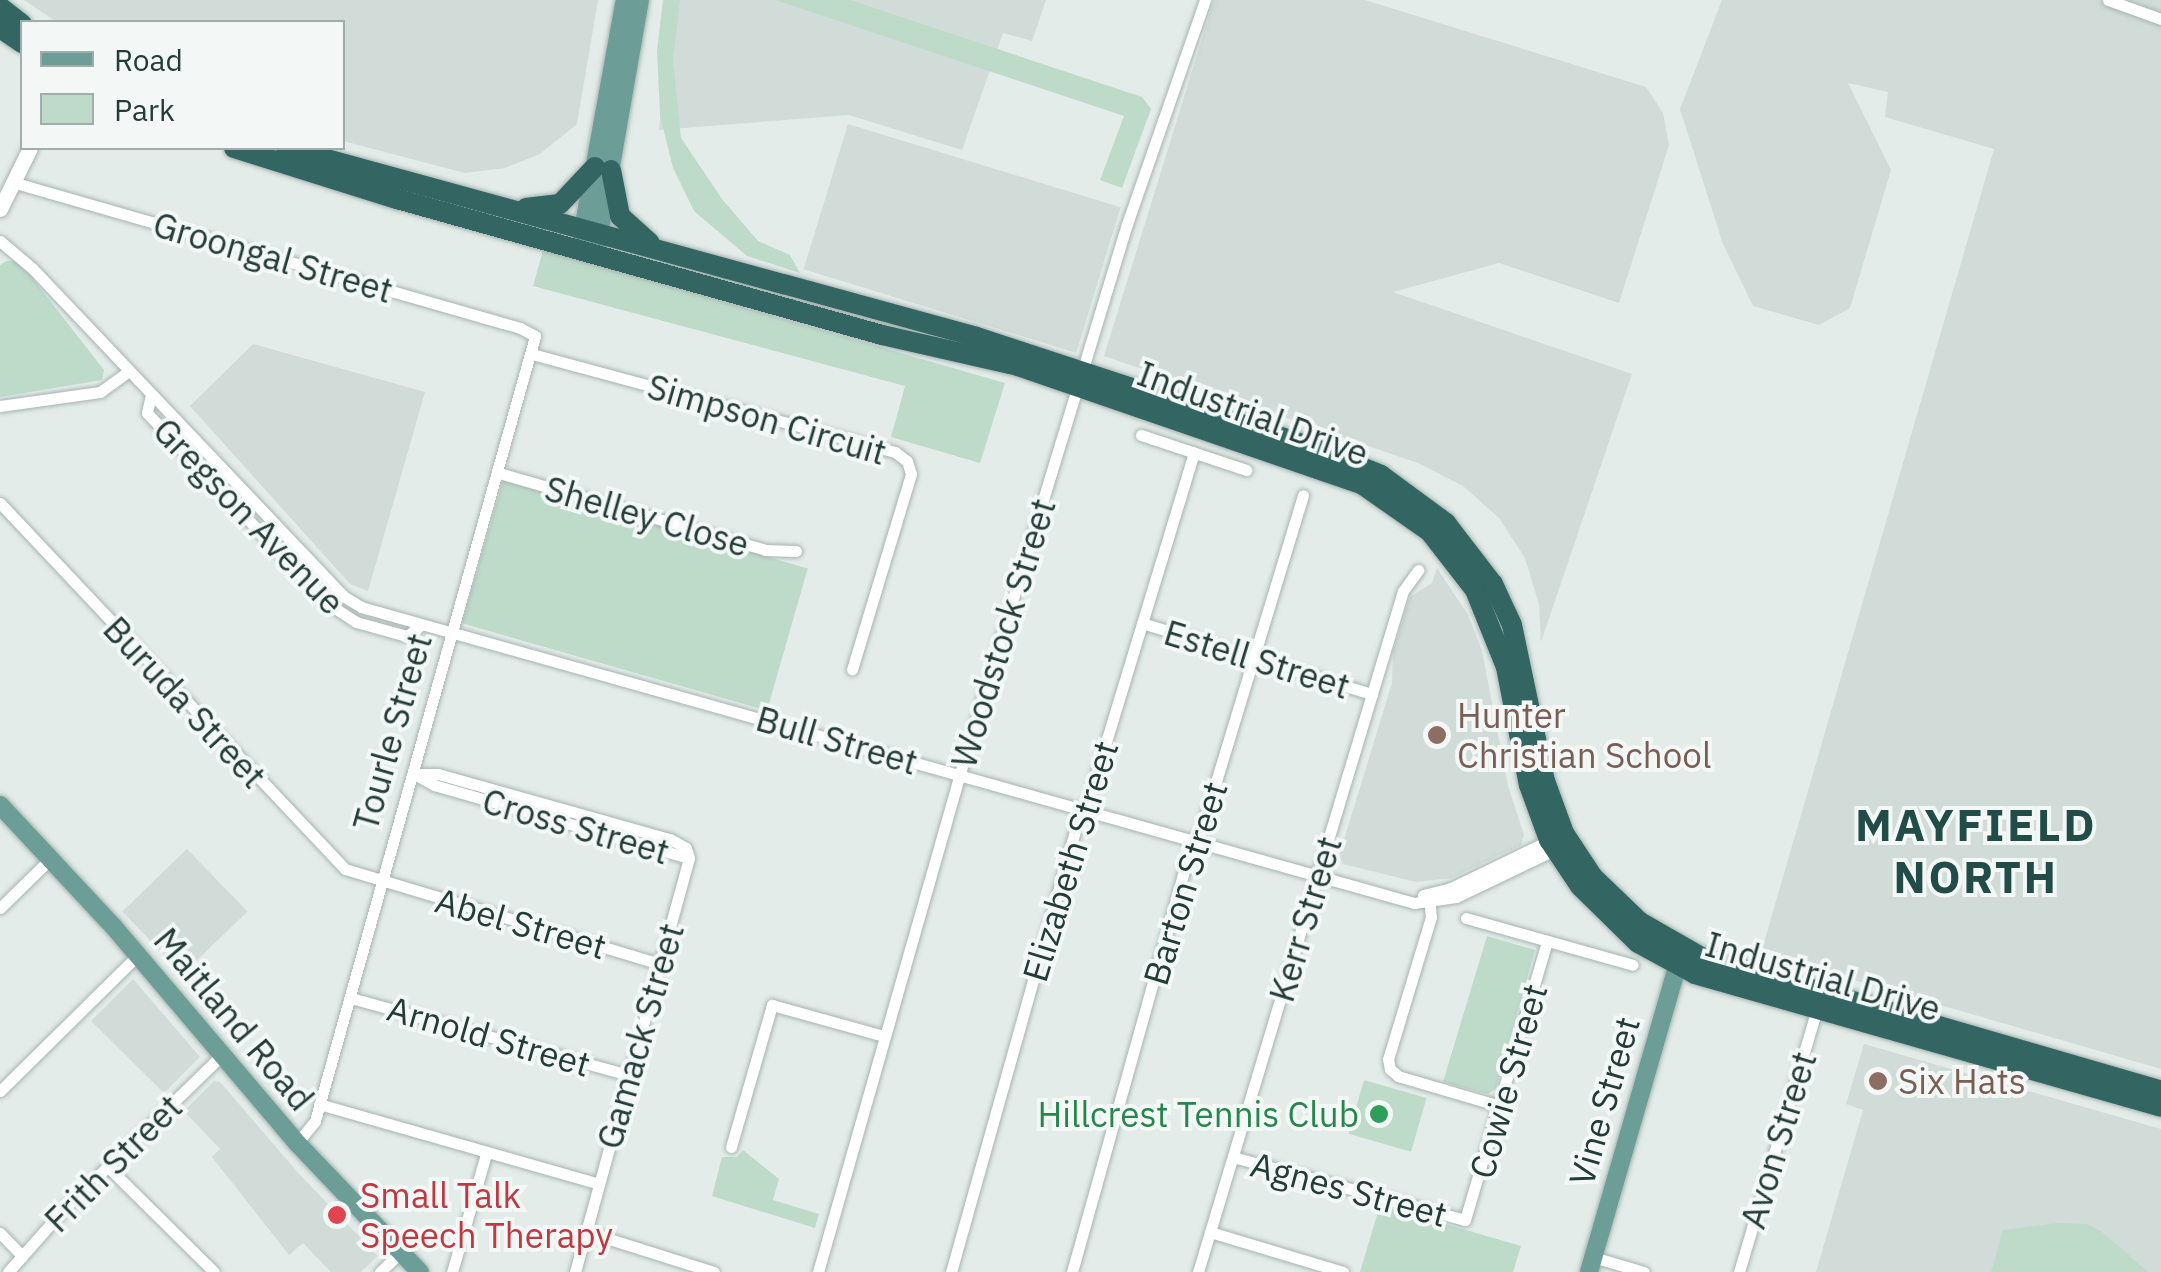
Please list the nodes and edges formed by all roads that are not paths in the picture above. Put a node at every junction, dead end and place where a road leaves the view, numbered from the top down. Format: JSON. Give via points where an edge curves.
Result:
{"nodes":[{"id":1,"x":625,"y":0,"type":"edge"},
{"id":2,"x":640,"y":0,"type":"edge"},
{"id":3,"x":1205,"y":0,"type":"edge"},
{"id":4,"x":2108,"y":0,"type":"edge"},
{"id":5,"x":2161,"y":19,"type":"edge"},
{"id":6,"x":29,"y":150,"type":"edge"},
{"id":7,"x":241,"y":150,"type":"edge"},
{"id":8,"x":293,"y":150,"type":"edge"},
{"id":9,"x":603,"y":169,"type":"junction"},
{"id":10,"x":12,"y":182,"type":"junction"},
{"id":11,"x":489,"y":205,"type":"junction"},
{"id":12,"x":0,"y":209,"type":"edge"},
{"id":13,"x":0,"y":241,"type":"edge"},
{"id":14,"x":589,"y":243,"type":"junction"},
{"id":15,"x":670,"y":254,"type":"junction"},
{"id":16,"x":532,"y":333,"type":"joint"},
{"id":17,"x":532,"y":354,"type":"junction"},
{"id":18,"x":129,"y":371,"type":"junction"},
{"id":19,"x":1083,"y":378,"type":"junction"},
{"id":20,"x":0,"y":406,"type":"edge"},
{"id":21,"x":1141,"y":435,"type":"dead end"},
{"id":22,"x":1194,"y":452,"type":"junction"},
{"id":23,"x":1246,"y":470,"type":"dead end"},
{"id":24,"x":498,"y":473,"type":"junction"},
{"id":25,"x":1303,"y":495,"type":"dead end"},
{"id":26,"x":0,"y":503,"type":"edge"},
{"id":27,"x":796,"y":551,"type":"dead end"},
{"id":28,"x":1418,"y":570,"type":"dead end"},
{"id":29,"x":1142,"y":623,"type":"junction"},
{"id":30,"x":454,"y":634,"type":"junction"},
{"id":31,"x":1254,"y":658,"type":"junction"},
{"id":32,"x":852,"y":669,"type":"dead end"},
{"id":33,"x":1372,"y":694,"type":"junction"},
{"id":34,"x":413,"y":774,"type":"junction"},
{"id":35,"x":959,"y":775,"type":"junction"},
{"id":36,"x":0,"y":805,"type":"edge"},
{"id":37,"x":1083,"y":809,"type":"junction"},
{"id":38,"x":1196,"y":839,"type":"junction"},
{"id":39,"x":1559,"y":841,"type":"junction"},
{"id":40,"x":50,"y":858,"type":"junction"},
{"id":41,"x":688,"y":858,"type":"joint"},
{"id":42,"x":1319,"y":873,"type":"junction"},
{"id":43,"x":382,"y":883,"type":"junction"},
{"id":44,"x":1430,"y":899,"type":"junction"},
{"id":45,"x":0,"y":908,"type":"edge"},
{"id":46,"x":1466,"y":918,"type":"dead end"},
{"id":47,"x":1548,"y":941,"type":"junction"},
{"id":48,"x":138,"y":956,"type":"junction"},
{"id":49,"x":1680,"y":958,"type":"junction"},
{"id":50,"x":660,"y":964,"type":"junction"},
{"id":51,"x":1633,"y":965,"type":"dead end"},
{"id":52,"x":351,"y":998,"type":"junction"},
{"id":53,"x":1817,"y":1009,"type":"junction"},
{"id":54,"x":884,"y":1036,"type":"junction"},
{"id":55,"x":221,"y":1056,"type":"junction"},
{"id":56,"x":628,"y":1075,"type":"junction"},
{"id":57,"x":0,"y":1090,"type":"edge"},
{"id":58,"x":2161,"y":1091,"type":"edge"},
{"id":59,"x":320,"y":1104,"type":"junction"},
{"id":60,"x":1500,"y":1106,"type":"junction"},
{"id":61,"x":2161,"y":1107,"type":"edge"},
{"id":62,"x":297,"y":1144,"type":"junction"},
{"id":63,"x":731,"y":1148,"type":"dead end"},
{"id":64,"x":486,"y":1154,"type":"junction"},
{"id":65,"x":1233,"y":1156,"type":"junction"},
{"id":66,"x":108,"y":1167,"type":"junction"},
{"id":67,"x":599,"y":1184,"type":"junction"},
{"id":68,"x":1465,"y":1220,"type":"joint"},
{"id":69,"x":586,"y":1232,"type":"junction"},
{"id":70,"x":1210,"y":1232,"type":"junction"},
{"id":71,"x":0,"y":1233,"type":"edge"},
{"id":72,"x":401,"y":1252,"type":"junction"},
{"id":73,"x":22,"y":1256,"type":"junction"},
{"id":74,"x":1591,"y":1264,"type":"edge"},
{"id":75,"x":670,"y":1265,"type":"edge"},
{"id":76,"x":8,"y":1272,"type":"edge"},
{"id":77,"x":214,"y":1272,"type":"edge"},
{"id":78,"x":380,"y":1272,"type":"edge"},
{"id":79,"x":420,"y":1272,"type":"edge"},
{"id":80,"x":452,"y":1272,"type":"edge"},
{"id":81,"x":576,"y":1272,"type":"edge"},
{"id":82,"x":714,"y":1272,"type":"edge"},
{"id":83,"x":818,"y":1272,"type":"edge"},
{"id":84,"x":951,"y":1272,"type":"edge"},
{"id":85,"x":1072,"y":1272,"type":"edge"},
{"id":86,"x":1198,"y":1272,"type":"edge"},
{"id":87,"x":1343,"y":1272,"type":"edge"},
{"id":88,"x":1644,"y":1272,"type":"edge"},
{"id":89,"x":1739,"y":1272,"type":"edge"}],
"edges":[{"from":1,"to":9,"type":"main road"},
{"from":2,"to":9,"type":"main road"},
{"from":3,"to":19,"type":"street","name":"Woodstock Street"},
{"from":4,"to":5,"type":"street"},
{"from":6,"to":10,"type":"main road"},
{"from":7,"to":14,"type":"highway","name":"Industrial Drive"},
{"from":8,"to":11,"type":"highway","name":"Industrial Drive"},
{"from":9,"to":11,"type":"highway","via":[[560,204]]},
{"from":9,"to":14,"type":"main road"},
{"from":9,"to":15,"type":"highway","via":[[623,223]]},
{"from":10,"to":12,"type":"main road"},
{"from":10,"to":16,"type":"street","name":"Groongal Street"},
{"from":11,"to":14,"type":"highway","name":"Industrial Drive"},
{"from":13,"to":18,"type":"street","name":"Gregson Avenue"},
{"from":14,"to":15,"type":"highway","name":"Industrial Drive"},
{"from":14,"to":19,"type":"highway","name":"Industrial Drive"},
{"from":15,"to":19,"type":"highway","name":"Industrial Drive"},
{"from":16,"to":17,"type":"street","name":"Tourle Street"},
{"from":17,"to":24,"type":"street","name":"Tourle Street"},
{"from":17,"to":32,"type":"street","name":"Simpson Circuit","via":[[894,452],[907,461],[911,474]]},
{"from":18,"to":20,"type":"street","via":[[90,395]]},
{"from":18,"to":30,"type":"street","name":"Gregson Avenue","via":[[151,395],[147,413],[327,603],[356,622],[407,636],[421,625]]},
{"from":19,"to":35,"type":"street","name":"Woodstock Street"},
{"from":19,"to":39,"type":"highway","name":"Industrial Drive","via":[[1360,466],[1400,486],[1446,523],[1482,568],[1512,624]]},
{"from":21,"to":22,"type":"street"},
{"from":22,"to":23,"type":"street"},
{"from":22,"to":29,"type":"street","name":"Elizabeth Street"},
{"from":24,"to":27,"type":"street","name":"Shelley Close","via":[[765,550]]},
{"from":24,"to":30,"type":"street","name":"Tourle Street"},
{"from":25,"to":31,"type":"street","name":"Barton Street"},
{"from":26,"to":43,"type":"street","name":"Buruda Street","via":[[336,863]]},
{"from":28,"to":33,"type":"street","name":"Kerr Street","via":[[1403,591]]},
{"from":29,"to":31,"type":"street","name":"Estell Street"},
{"from":29,"to":37,"type":"street","name":"Elizabeth Street"},
{"from":30,"to":34,"type":"street","name":"Tourle Street"},
{"from":30,"to":35,"type":"street","name":"Bull Street"},
{"from":31,"to":33,"type":"street","name":"Estell Street"},
{"from":31,"to":38,"type":"street","name":"Barton Street"},
{"from":33,"to":42,"type":"street","name":"Kerr Street"},
{"from":34,"to":41,"type":"street","name":"Cross Street"},
{"from":34,"to":43,"type":"street","name":"Tourle Street"},
{"from":35,"to":37,"type":"street","name":"Bull Street"},
{"from":35,"to":54,"type":"street","name":"Woodstock Street"},
{"from":36,"to":40,"type":"main road","name":"Maitland Road"},
{"from":37,"to":38,"type":"street","name":"Bull Street"},
{"from":37,"to":84,"type":"street","name":"Elizabeth Street"},
{"from":38,"to":42,"type":"street","name":"Bull Street"},
{"from":38,"to":85,"type":"street","name":"Barton Street"},
{"from":39,"to":44,"type":"street","name":"Bull Street","via":[[1456,897]]},
{"from":39,"to":49,"type":"highway","name":"Industrial Drive"},
{"from":40,"to":45,"type":"street"},
{"from":40,"to":48,"type":"main road","name":"Maitland Road"},
{"from":41,"to":50,"type":"street","name":"Gamack Street"},
{"from":42,"to":44,"type":"street","name":"Bull Street","via":[[1394,896]]},
{"from":42,"to":65,"type":"street","name":"Kerr Street"},
{"from":43,"to":50,"type":"street","name":"Abel Street"},
{"from":43,"to":52,"type":"street","name":"Tourle Street"},
{"from":44,"to":60,"type":"street","via":[[1432,917],[1390,1069]]},
{"from":46,"to":47,"type":"street"},
{"from":47,"to":51,"type":"street"},
{"from":47,"to":60,"type":"street","name":"Cowie Street"},
{"from":48,"to":55,"type":"main road","name":"Maitland Road"},
{"from":48,"to":57,"type":"street"},
{"from":49,"to":53,"type":"highway","name":"Industrial Drive"},
{"from":49,"to":58,"type":"highway","name":"Industrial Drive"},
{"from":49,"to":74,"type":"main road","name":"Vine Street"},
{"from":50,"to":56,"type":"street","name":"Gamack Street"},
{"from":52,"to":56,"type":"street","name":"Arnold Street"},
{"from":52,"to":59,"type":"street","name":"Tourle Street"},
{"from":53,"to":61,"type":"highway","name":"Industrial Drive"},
{"from":53,"to":89,"type":"street","name":"Avon Street"},
{"from":54,"to":63,"type":"street","via":[[772,1006]]},
{"from":54,"to":83,"type":"street","name":"Woodstock Street"},
{"from":55,"to":62,"type":"main road","name":"Maitland Road"},
{"from":55,"to":66,"type":"street","name":"Frith Street"},
{"from":56,"to":67,"type":"street","name":"Gamack Street"},
{"from":59,"to":62,"type":"street","name":"Tourle Street","via":[[313,1127]]},
{"from":59,"to":64,"type":"street"},
{"from":60,"to":68,"type":"street","name":"Cowie Street"},
{"from":62,"to":72,"type":"main road","name":"Maitland Road"},
{"from":64,"to":67,"type":"street"},
{"from":64,"to":80,"type":"street"},
{"from":65,"to":68,"type":"street","name":"Agnes Street"},
{"from":65,"to":70,"type":"street","name":"Kerr Street"},
{"from":66,"to":73,"type":"street","name":"Frith Street"},
{"from":66,"to":77,"type":"street"},
{"from":67,"to":69,"type":"street","name":"Gamack Street"},
{"from":69,"to":75,"type":"street"},
{"from":69,"to":81,"type":"street","name":"Gamack Street"},
{"from":70,"to":86,"type":"street","name":"Kerr Street"},
{"from":70,"to":87,"type":"street"},
{"from":71,"to":73,"type":"street"},
{"from":72,"to":78,"type":"street"},
{"from":72,"to":79,"type":"main road","name":"Maitland Road"},
{"from":73,"to":76,"type":"street","name":"Frith Street"},
{"from":74,"to":88,"type":"street"},
{"from":75,"to":82,"type":"street"}]}
